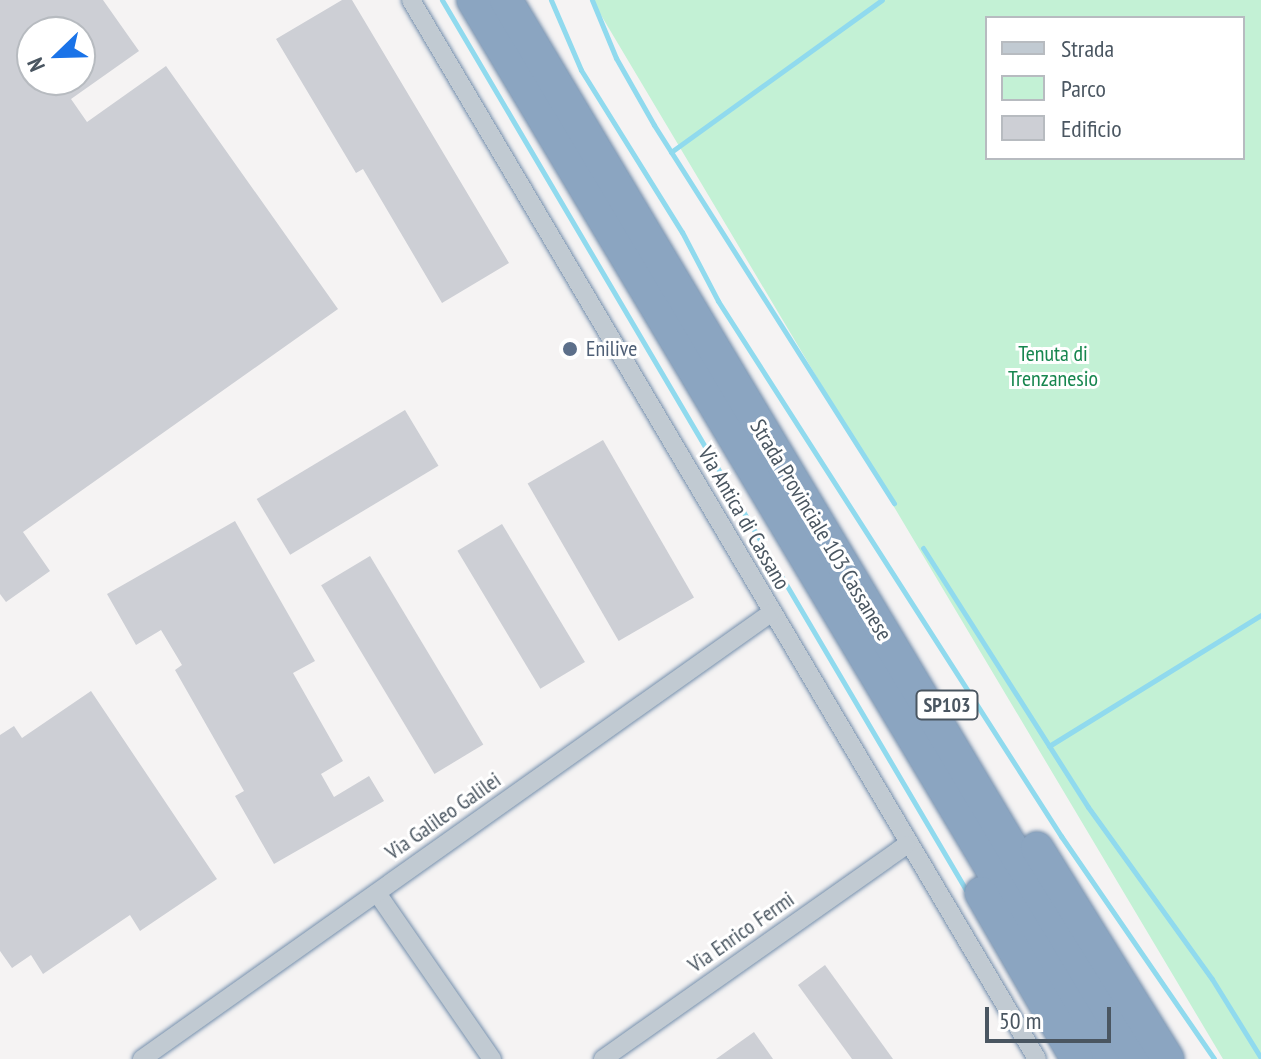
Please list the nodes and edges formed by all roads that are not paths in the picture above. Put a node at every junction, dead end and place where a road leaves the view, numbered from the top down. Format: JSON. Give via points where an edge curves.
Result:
{"nodes":[{"id":1,"x":411,"y":0,"type":"edge"},
{"id":2,"x":473,"y":0,"type":"edge"},
{"id":3,"x":506,"y":0,"type":"edge"},
{"id":4,"x":718,"y":356,"type":"junction"},
{"id":5,"x":719,"y":413,"type":"junction"},
{"id":6,"x":771,"y":613,"type":"junction"},
{"id":7,"x":906,"y":845,"type":"junction"},
{"id":8,"x":377,"y":893,"type":"junction"},
{"id":9,"x":142,"y":1059,"type":"edge"},
{"id":10,"x":492,"y":1059,"type":"edge"},
{"id":11,"x":603,"y":1059,"type":"edge"},
{"id":12,"x":1037,"y":1059,"type":"edge"},
{"id":13,"x":1077,"y":1059,"type":"edge"},
{"id":14,"x":1105,"y":1059,"type":"edge"},
{"id":15,"x":1138,"y":1059,"type":"edge"},
{"id":16,"x":1168,"y":1059,"type":"edge"}],
"edges":[{"from":1,"to":6,"type":"street","name":"Via Antica di Cassano"},
{"from":2,"to":5,"type":"highway","name":"Strada Provinciale 103 Cassanese","number":"SP103"},
{"from":3,"to":4,"type":"highway","name":"Strada Provinciale 103 Cassanese","number":"SP103"},
{"from":4,"to":15,"type":"highway","name":"Strada Provinciale 103 Cassanese","number":"SP103"},
{"from":4,"to":16,"type":"highway","number":"SP103","via":[[864,574]]},
{"from":5,"to":13,"type":"highway","number":"SP103","via":[[780,539]]},
{"from":5,"to":14,"type":"highway","name":"Strada Provinciale 103 Cassanese","number":"SP103"},
{"from":6,"to":7,"type":"street","name":"Via Antica di Cassano"},
{"from":6,"to":8,"type":"street","name":"Via Galileo Galilei"},
{"from":7,"to":11,"type":"street","name":"Via Enrico Fermi"},
{"from":7,"to":12,"type":"street","name":"Via Antica di Cassano"},
{"from":8,"to":9,"type":"street","name":"Via Galileo Galilei"},
{"from":8,"to":10,"type":"street"}]}
